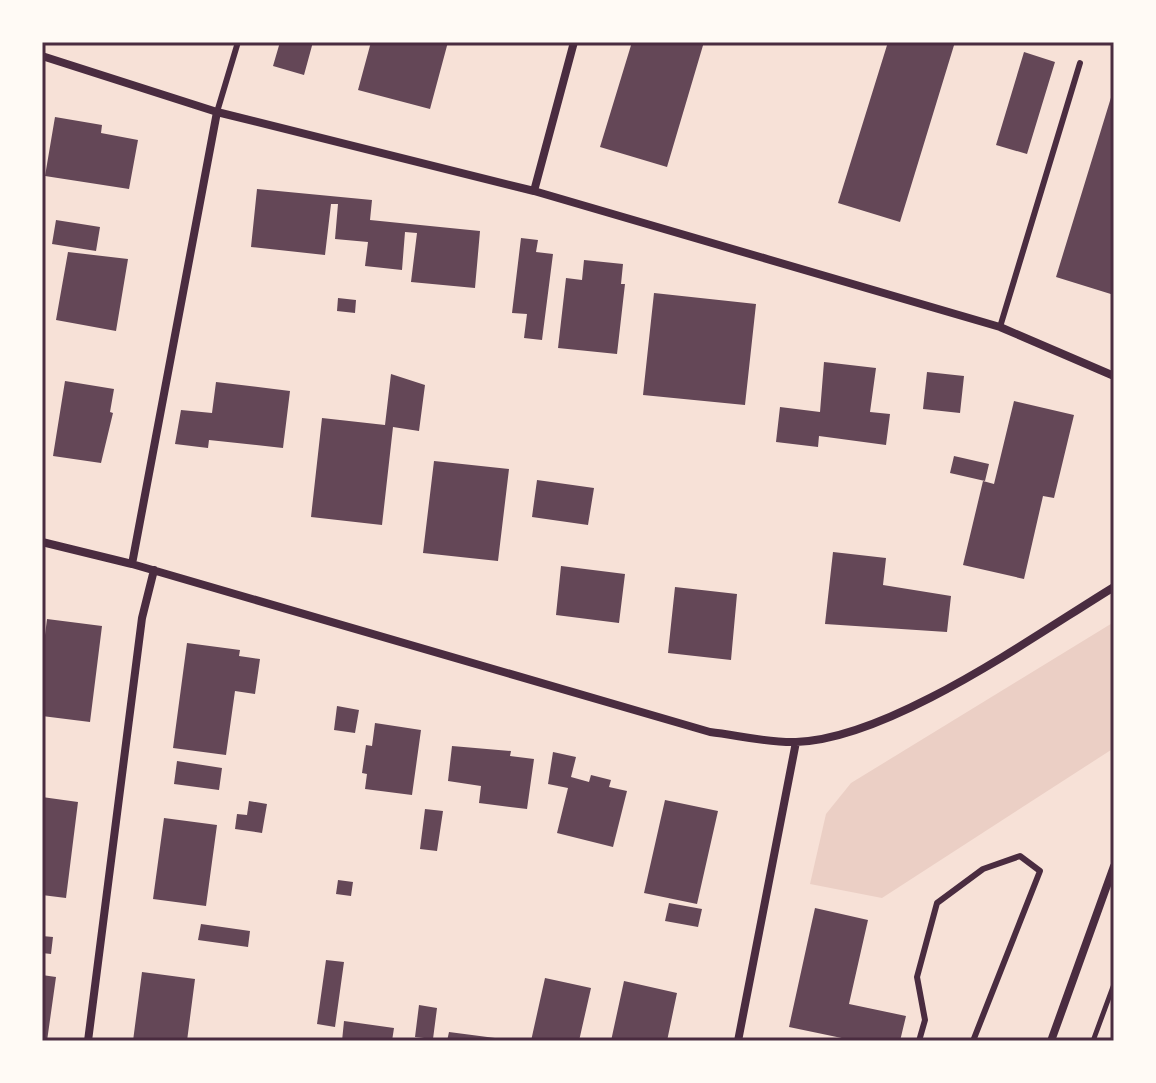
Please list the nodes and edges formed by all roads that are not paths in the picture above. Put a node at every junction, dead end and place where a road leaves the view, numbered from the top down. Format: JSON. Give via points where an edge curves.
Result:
{"nodes":[{"id":1,"x":238,"y":42,"type":"edge"},
{"id":2,"x":574,"y":42,"type":"edge"},
{"id":3,"x":42,"y":56,"type":"edge"},
{"id":4,"x":1080,"y":63,"type":"dead end"},
{"id":5,"x":217,"y":112,"type":"junction"},
{"id":6,"x":534,"y":191,"type":"junction"},
{"id":7,"x":1000,"y":327,"type":"junction"},
{"id":8,"x":1114,"y":376,"type":"edge"},
{"id":9,"x":42,"y":542,"type":"edge"},
{"id":10,"x":132,"y":564,"type":"junction"},
{"id":11,"x":154,"y":570,"type":"junction"},
{"id":12,"x":1114,"y":587,"type":"edge"},
{"id":13,"x":796,"y":742,"type":"junction"},
{"id":14,"x":1114,"y":866,"type":"edge"},
{"id":15,"x":88,"y":1041,"type":"edge"},
{"id":16,"x":738,"y":1041,"type":"edge"},
{"id":17,"x":919,"y":1041,"type":"edge"},
{"id":18,"x":973,"y":1041,"type":"edge"},
{"id":19,"x":1051,"y":1041,"type":"edge"}],
"edges":[{"from":1,"to":5,"type":"lane"},
{"from":2,"to":6,"type":"street"},
{"from":3,"to":5,"type":"street"},
{"from":4,"to":7,"type":"lane"},
{"from":5,"to":6,"type":"street"},
{"from":5,"to":10,"type":"street"},
{"from":6,"to":7,"type":"street"},
{"from":7,"to":8,"type":"street"},
{"from":9,"to":10,"type":"street"},
{"from":10,"to":11,"type":"street"},
{"from":11,"to":13,"type":"street","via":[[710,732]]},
{"from":11,"to":15,"type":"street","via":[[142,618]]},
{"from":12,"to":13,"type":"street","via":[[942,691],[865,728]]},
{"from":13,"to":16,"type":"street"},
{"from":14,"to":19,"type":"street"},
{"from":17,"to":18,"type":"lane","via":[[925,1020],[917,977],[937,903],[983,869],[1020,856],[1040,871]]}]}
